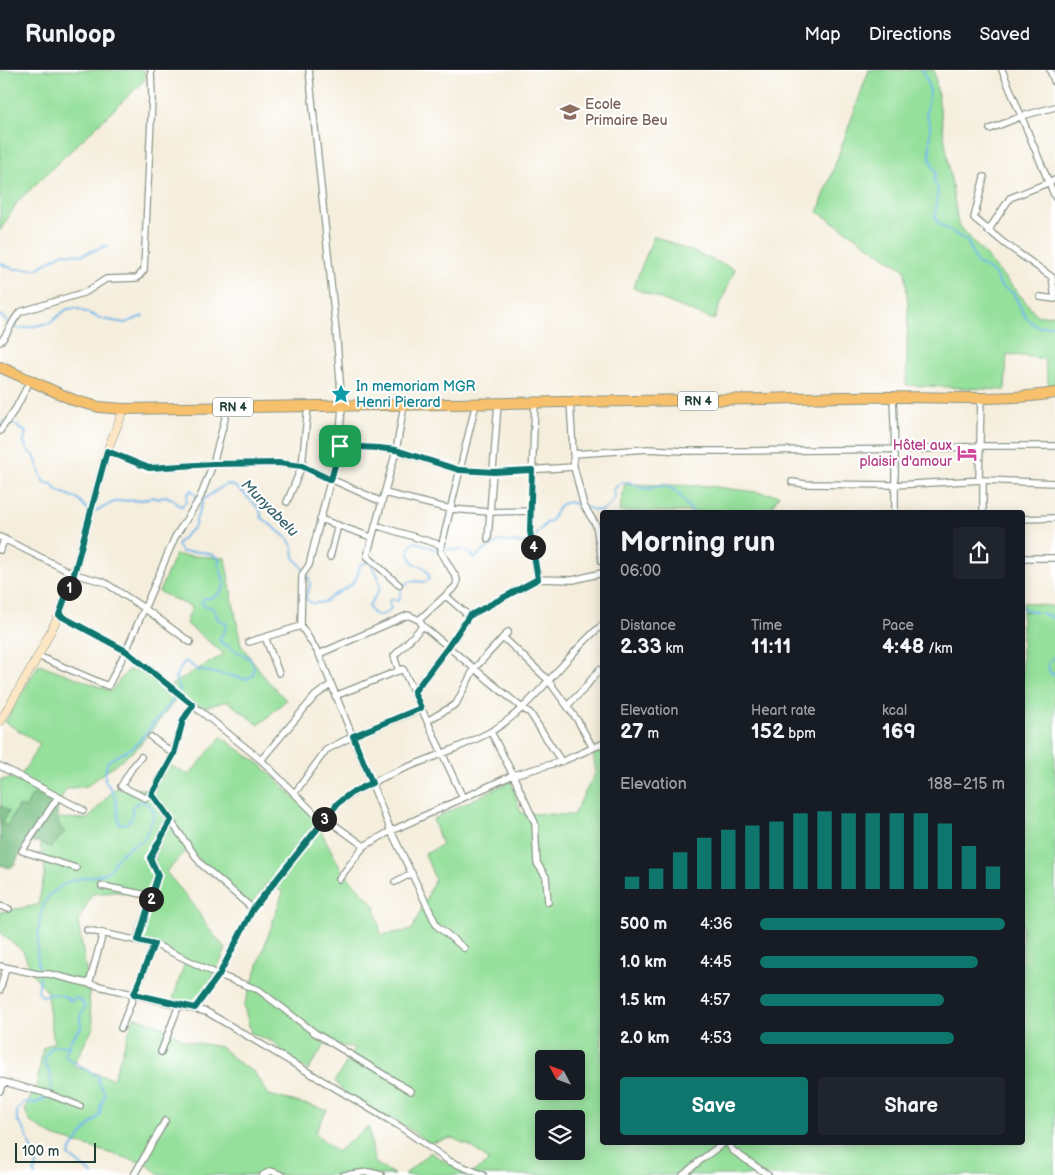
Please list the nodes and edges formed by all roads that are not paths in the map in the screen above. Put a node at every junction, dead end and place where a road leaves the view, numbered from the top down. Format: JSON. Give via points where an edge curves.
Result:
{"nodes":[{"id":1,"x":151,"y":70,"type":"edge"},
{"id":2,"x":308,"y":70,"type":"edge"},
{"id":3,"x":1002,"y":70,"type":"edge"},
{"id":4,"x":1050,"y":70,"type":"edge"},
{"id":5,"x":1055,"y":83,"type":"edge"},
{"id":6,"x":1055,"y":107,"type":"edge"},
{"id":7,"x":1022,"y":116,"type":"junction"},
{"id":8,"x":990,"y":129,"type":"dead end"},
{"id":9,"x":984,"y":177,"type":"dead end"},
{"id":10,"x":1052,"y":181,"type":"edge"},
{"id":11,"x":1055,"y":197,"type":"edge"},
{"id":12,"x":988,"y":231,"type":"junction"},
{"id":13,"x":1040,"y":297,"type":"dead end"},
{"id":14,"x":0,"y":342,"type":"edge"},
{"id":15,"x":0,"y":368,"type":"edge"},
{"id":16,"x":30,"y":381,"type":"junction"},
{"id":17,"x":1055,"y":393,"type":"edge"},
{"id":18,"x":893,"y":397,"type":"junction"},
{"id":19,"x":981,"y":398,"type":"junction"},
{"id":20,"x":570,"y":401,"type":"junction"},
{"id":21,"x":535,"y":402,"type":"junction"},
{"id":22,"x":476,"y":403,"type":"junction"},
{"id":23,"x":498,"y":403,"type":"junction"},
{"id":24,"x":404,"y":405,"type":"junction"},
{"id":25,"x":308,"y":406,"type":"junction"},
{"id":26,"x":228,"y":407,"type":"junction"},
{"id":27,"x":342,"y":407,"type":"junction"},
{"id":28,"x":124,"y":408,"type":"junction"},
{"id":29,"x":0,"y":431,"type":"edge"},
{"id":30,"x":340,"y":446,"type":"junction"},
{"id":31,"x":980,"y":446,"type":"junction"},
{"id":32,"x":1055,"y":446,"type":"edge"},
{"id":33,"x":896,"y":448,"type":"junction"},
{"id":34,"x":396,"y":450,"type":"junction"},
{"id":35,"x":107,"y":451,"type":"junction"},
{"id":36,"x":573,"y":454,"type":"junction"},
{"id":37,"x":213,"y":464,"type":"junction"},
{"id":38,"x":302,"y":466,"type":"junction"},
{"id":39,"x":574,"y":466,"type":"junction"},
{"id":40,"x":459,"y":470,"type":"junction"},
{"id":41,"x":532,"y":470,"type":"junction"},
{"id":42,"x":494,"y":472,"type":"junction"},
{"id":43,"x":331,"y":480,"type":"junction"},
{"id":44,"x":981,"y":480,"type":"junction"},
{"id":45,"x":792,"y":482,"type":"dead end"},
{"id":46,"x":1055,"y":482,"type":"edge"},
{"id":47,"x":895,"y":485,"type":"junction"},
{"id":48,"x":385,"y":493,"type":"junction"},
{"id":49,"x":287,"y":502,"type":"dead end"},
{"id":50,"x":382,"y":502,"type":"junction"},
{"id":51,"x":450,"y":509,"type":"junction"},
{"id":52,"x":895,"y":510,"type":"edge"},
{"id":53,"x":983,"y":510,"type":"edge"},
{"id":54,"x":531,"y":511,"type":"junction"},
{"id":55,"x":490,"y":512,"type":"junction"},
{"id":56,"x":1055,"y":518,"type":"edge"},
{"id":57,"x":320,"y":519,"type":"junction"},
{"id":58,"x":1025,"y":519,"type":"edge"},
{"id":59,"x":338,"y":525,"type":"junction"},
{"id":60,"x":375,"y":525,"type":"junction"},
{"id":61,"x":372,"y":537,"type":"junction"},
{"id":62,"x":3,"y":538,"type":"edge"},
{"id":63,"x":488,"y":539,"type":"dead end"},
{"id":64,"x":600,"y":544,"type":"edge"},
{"id":65,"x":441,"y":548,"type":"junction"},
{"id":66,"x":0,"y":550,"type":"edge"},
{"id":67,"x":330,"y":558,"type":"dead end"},
{"id":68,"x":1025,"y":558,"type":"edge"},
{"id":69,"x":1055,"y":558,"type":"edge"},
{"id":70,"x":600,"y":573,"type":"edge"},
{"id":71,"x":74,"y":574,"type":"junction"},
{"id":72,"x":538,"y":579,"type":"junction"},
{"id":73,"x":398,"y":585,"type":"dead end"},
{"id":74,"x":446,"y":596,"type":"junction"},
{"id":75,"x":144,"y":608,"type":"junction"},
{"id":76,"x":59,"y":615,"type":"junction"},
{"id":77,"x":469,"y":616,"type":"junction"},
{"id":78,"x":420,"y":620,"type":"junction"},
{"id":79,"x":301,"y":626,"type":"junction"},
{"id":80,"x":423,"y":626,"type":"junction"},
{"id":81,"x":600,"y":627,"type":"edge"},
{"id":82,"x":508,"y":632,"type":"dead end"},
{"id":83,"x":265,"y":637,"type":"junction"},
{"id":84,"x":503,"y":637,"type":"junction"},
{"id":85,"x":190,"y":642,"type":"dead end"},
{"id":86,"x":249,"y":642,"type":"dead end"},
{"id":87,"x":448,"y":647,"type":"junction"},
{"id":88,"x":126,"y":651,"type":"junction"},
{"id":89,"x":319,"y":654,"type":"junction"},
{"id":90,"x":38,"y":656,"type":"junction"},
{"id":91,"x":474,"y":669,"type":"junction"},
{"id":92,"x":599,"y":670,"type":"dead end"},
{"id":93,"x":399,"y":671,"type":"junction"},
{"id":94,"x":279,"y":673,"type":"dead end"},
{"id":95,"x":548,"y":680,"type":"junction"},
{"id":96,"x":330,"y":685,"type":"junction"},
{"id":97,"x":414,"y":692,"type":"junction"},
{"id":98,"x":335,"y":696,"type":"junction"},
{"id":99,"x":193,"y":705,"type":"junction"},
{"id":100,"x":567,"y":706,"type":"junction"},
{"id":101,"x":421,"y":708,"type":"junction"},
{"id":102,"x":522,"y":708,"type":"junction"},
{"id":103,"x":427,"y":721,"type":"junction"},
{"id":104,"x":0,"y":722,"type":"edge"},
{"id":105,"x":491,"y":732,"type":"junction"},
{"id":106,"x":353,"y":736,"type":"junction"},
{"id":107,"x":151,"y":737,"type":"dead end"},
{"id":108,"x":600,"y":745,"type":"edge"},
{"id":109,"x":593,"y":748,"type":"junction"},
{"id":110,"x":174,"y":754,"type":"junction"},
{"id":111,"x":442,"y":754,"type":"junction"},
{"id":112,"x":141,"y":757,"type":"dead end"},
{"id":113,"x":261,"y":760,"type":"junction"},
{"id":114,"x":561,"y":761,"type":"junction"},
{"id":115,"x":0,"y":766,"type":"edge"},
{"id":116,"x":513,"y":775,"type":"junction"},
{"id":117,"x":372,"y":783,"type":"junction"},
{"id":118,"x":152,"y":794,"type":"junction"},
{"id":119,"x":294,"y":794,"type":"junction"},
{"id":120,"x":58,"y":797,"type":"junction"},
{"id":121,"x":463,"y":798,"type":"junction"},
{"id":122,"x":83,"y":810,"type":"dead end"},
{"id":123,"x":171,"y":820,"type":"junction"},
{"id":124,"x":324,"y":820,"type":"junction"},
{"id":125,"x":391,"y":831,"type":"junction"},
{"id":126,"x":364,"y":846,"type":"junction"},
{"id":127,"x":76,"y":868,"type":"dead end"},
{"id":128,"x":412,"y":873,"type":"junction"},
{"id":129,"x":339,"y":879,"type":"dead end"},
{"id":130,"x":395,"y":882,"type":"dead end"},
{"id":131,"x":102,"y":886,"type":"dead end"},
{"id":132,"x":152,"y":896,"type":"junction"},
{"id":133,"x":548,"y":902,"type":"dead end"},
{"id":134,"x":0,"y":906,"type":"edge"},
{"id":135,"x":253,"y":909,"type":"junction"},
{"id":136,"x":9,"y":910,"type":"dead end"},
{"id":137,"x":87,"y":930,"type":"dead end"},
{"id":138,"x":104,"y":933,"type":"junction"},
{"id":139,"x":138,"y":940,"type":"junction"},
{"id":140,"x":154,"y":944,"type":"junction"},
{"id":141,"x":464,"y":948,"type":"dead end"},
{"id":142,"x":3,"y":967,"type":"edge"},
{"id":143,"x":219,"y":975,"type":"junction"},
{"id":144,"x":88,"y":984,"type":"junction"},
{"id":145,"x":0,"y":990,"type":"edge"},
{"id":146,"x":134,"y":994,"type":"junction"},
{"id":147,"x":179,"y":1005,"type":"junction"},
{"id":148,"x":195,"y":1008,"type":"junction"},
{"id":149,"x":121,"y":1028,"type":"dead end"},
{"id":150,"x":161,"y":1052,"type":"dead end"},
{"id":151,"x":2,"y":1081,"type":"edge"},
{"id":152,"x":0,"y":1091,"type":"edge"},
{"id":153,"x":411,"y":1091,"type":"dead end"},
{"id":154,"x":80,"y":1106,"type":"dead end"},
{"id":155,"x":165,"y":1122,"type":"dead end"},
{"id":156,"x":723,"y":1145,"type":"edge"},
{"id":157,"x":729,"y":1145,"type":"edge"},
{"id":158,"x":134,"y":1175,"type":"edge"},
{"id":159,"x":263,"y":1175,"type":"edge"},
{"id":160,"x":282,"y":1175,"type":"edge"},
{"id":161,"x":344,"y":1175,"type":"edge"},
{"id":162,"x":381,"y":1175,"type":"edge"},
{"id":163,"x":483,"y":1175,"type":"edge"},
{"id":164,"x":683,"y":1175,"type":"edge"},
{"id":165,"x":768,"y":1175,"type":"edge"}],
"edges":[{"from":1,"to":14,"type":"street","via":[[144,270],[137,278],[106,279],[86,292],[20,312],[13,320],[8,335]]},
{"from":2,"to":27,"type":"street"},
{"from":3,"to":7,"type":"street"},
{"from":4,"to":5,"type":"street"},
{"from":6,"to":7,"type":"street"},
{"from":7,"to":8,"type":"street"},
{"from":7,"to":10,"type":"street"},
{"from":9,"to":12,"type":"street","via":[[974,218]]},
{"from":10,"to":11,"type":"street"},
{"from":10,"to":12,"type":"street","via":[[1010,198]]},
{"from":12,"to":13,"type":"street","via":[[1052,277],[1055,299]]},
{"from":15,"to":16,"type":"highway","number":"RN 4"},
{"from":16,"to":28,"type":"highway","number":"RN 4","via":[[76,401],[99,407]]},
{"from":16,"to":29,"type":"street"},
{"from":17,"to":19,"type":"highway","number":"RN 4"},
{"from":18,"to":19,"type":"highway","number":"RN 4"},
{"from":18,"to":20,"type":"highway","number":"RN 4"},
{"from":18,"to":33,"type":"street"},
{"from":19,"to":31,"type":"street"},
{"from":20,"to":21,"type":"highway","number":"RN 4"},
{"from":20,"to":36,"type":"street"},
{"from":21,"to":23,"type":"highway","number":"RN 4"},
{"from":21,"to":41,"type":"street"},
{"from":22,"to":23,"type":"highway","number":"RN 4"},
{"from":22,"to":24,"type":"highway","number":"RN 4"},
{"from":22,"to":40,"type":"street"},
{"from":23,"to":42,"type":"street"},
{"from":24,"to":27,"type":"highway","number":"RN 4"},
{"from":24,"to":34,"type":"street"},
{"from":25,"to":26,"type":"highway","number":"RN 4"},
{"from":25,"to":27,"type":"highway","number":"RN 4"},
{"from":25,"to":38,"type":"street"},
{"from":26,"to":28,"type":"highway","number":"RN 4"},
{"from":26,"to":37,"type":"street"},
{"from":27,"to":30,"type":"street"},
{"from":28,"to":35,"type":"street"},
{"from":30,"to":34,"type":"street"},
{"from":30,"to":43,"type":"street"},
{"from":31,"to":32,"type":"street"},
{"from":31,"to":33,"type":"street"},
{"from":31,"to":44,"type":"street"},
{"from":33,"to":36,"type":"street","via":[[648,449]]},
{"from":33,"to":47,"type":"street"},
{"from":34,"to":40,"type":"street"},
{"from":34,"to":48,"type":"street"},
{"from":35,"to":37,"type":"street","via":[[149,468]]},
{"from":35,"to":71,"type":"street"},
{"from":36,"to":39,"type":"street"},
{"from":37,"to":38,"type":"street"},
{"from":37,"to":75,"type":"street","via":[[199,500],[175,537]]},
{"from":38,"to":43,"type":"street"},
{"from":38,"to":49,"type":"street"},
{"from":39,"to":41,"type":"street"},
{"from":39,"to":64,"type":"street","via":[[584,506],[596,525]]},
{"from":40,"to":42,"type":"street"},
{"from":40,"to":51,"type":"street"},
{"from":41,"to":42,"type":"street"},
{"from":41,"to":54,"type":"street"},
{"from":42,"to":55,"type":"street"},
{"from":43,"to":50,"type":"street"},
{"from":43,"to":57,"type":"street"},
{"from":44,"to":46,"type":"street"},
{"from":44,"to":47,"type":"street"},
{"from":44,"to":53,"type":"street"},
{"from":45,"to":47,"type":"street"},
{"from":47,"to":52,"type":"street"},
{"from":48,"to":50,"type":"street"},
{"from":48,"to":51,"type":"street"},
{"from":50,"to":60,"type":"street"},
{"from":51,"to":55,"type":"street"},
{"from":51,"to":65,"type":"street"},
{"from":54,"to":55,"type":"street"},
{"from":54,"to":72,"type":"street","via":[[530,531]]},
{"from":55,"to":63,"type":"street"},
{"from":56,"to":58,"type":"street"},
{"from":57,"to":59,"type":"street"},
{"from":57,"to":79,"type":"street","via":[[309,565],[304,572]]},
{"from":59,"to":61,"type":"street"},
{"from":59,"to":67,"type":"street"},
{"from":60,"to":61,"type":"street"},
{"from":60,"to":65,"type":"street"},
{"from":61,"to":73,"type":"street","via":[[367,556]]},
{"from":62,"to":66,"type":"street"},
{"from":62,"to":71,"type":"street"},
{"from":65,"to":74,"type":"street","via":[[457,578],[456,586]]},
{"from":68,"to":69,"type":"street"},
{"from":70,"to":72,"type":"street","via":[[573,580]]},
{"from":71,"to":75,"type":"street","via":[[104,582]]},
{"from":71,"to":76,"type":"street"},
{"from":72,"to":77,"type":"street"},
{"from":74,"to":77,"type":"street"},
{"from":74,"to":78,"type":"street"},
{"from":75,"to":85,"type":"street"},
{"from":75,"to":88,"type":"street"},
{"from":76,"to":88,"type":"street"},
{"from":76,"to":90,"type":"street"},
{"from":77,"to":87,"type":"street"},
{"from":78,"to":80,"type":"street"},
{"from":78,"to":89,"type":"street","via":[[408,615]]},
{"from":79,"to":83,"type":"street"},
{"from":79,"to":89,"type":"street"},
{"from":80,"to":87,"type":"street"},
{"from":80,"to":93,"type":"street","via":[[394,656]]},
{"from":81,"to":95,"type":"street"},
{"from":82,"to":84,"type":"street"},
{"from":83,"to":86,"type":"street"},
{"from":83,"to":94,"type":"street"},
{"from":84,"to":91,"type":"street"},
{"from":84,"to":95,"type":"street"},
{"from":87,"to":91,"type":"street"},
{"from":87,"to":97,"type":"street"},
{"from":88,"to":90,"type":"street","via":[[108,686]]},
{"from":88,"to":99,"type":"street"},
{"from":89,"to":96,"type":"street"},
{"from":90,"to":104,"type":"street"},
{"from":91,"to":102,"type":"street"},
{"from":91,"to":103,"type":"street","via":[[456,704]]},
{"from":92,"to":100,"type":"street"},
{"from":93,"to":97,"type":"street","via":[[403,669]]},
{"from":93,"to":98,"type":"street"},
{"from":95,"to":100,"type":"street"},
{"from":95,"to":102,"type":"street"},
{"from":96,"to":98,"type":"street"},
{"from":96,"to":113,"type":"street","via":[[315,696]]},
{"from":97,"to":101,"type":"street"},
{"from":98,"to":106,"type":"street"},
{"from":99,"to":110,"type":"street","via":[[183,720]]},
{"from":99,"to":113,"type":"street"},
{"from":100,"to":109,"type":"street"},
{"from":101,"to":103,"type":"street"},
{"from":101,"to":106,"type":"street"},
{"from":102,"to":105,"type":"street"},
{"from":102,"to":114,"type":"street","via":[[530,713]]},
{"from":103,"to":111,"type":"street"},
{"from":105,"to":111,"type":"street"},
{"from":105,"to":116,"type":"street"},
{"from":106,"to":117,"type":"street"},
{"from":106,"to":119,"type":"street","via":[[326,750]]},
{"from":107,"to":110,"type":"street"},
{"from":108,"to":109,"type":"street"},
{"from":109,"to":114,"type":"street"},
{"from":110,"to":118,"type":"street"},
{"from":111,"to":117,"type":"street"},
{"from":111,"to":121,"type":"street"},
{"from":112,"to":118,"type":"street","via":[[122,786],[145,798]]},
{"from":113,"to":119,"type":"street"},
{"from":114,"to":116,"type":"street"},
{"from":115,"to":120,"type":"street"},
{"from":116,"to":121,"type":"street"},
{"from":116,"to":133,"type":"street","via":[[534,823],[537,863],[546,877]]},
{"from":117,"to":124,"type":"street","via":[[338,803]]},
{"from":117,"to":125,"type":"street"},
{"from":118,"to":123,"type":"street"},
{"from":119,"to":124,"type":"street"},
{"from":120,"to":122,"type":"street"},
{"from":120,"to":127,"type":"street","via":[[22,850]]},
{"from":121,"to":125,"type":"street"},
{"from":123,"to":132,"type":"street","via":[[150,858],[158,875]]},
{"from":123,"to":135,"type":"street","via":[[201,864]]},
{"from":124,"to":126,"type":"street"},
{"from":124,"to":135,"type":"street"},
{"from":125,"to":126,"type":"street"},
{"from":125,"to":128,"type":"street"},
{"from":126,"to":129,"type":"street"},
{"from":128,"to":130,"type":"street"},
{"from":128,"to":141,"type":"street","via":[[437,926]]},
{"from":131,"to":132,"type":"street"},
{"from":132,"to":139,"type":"street"},
{"from":134,"to":136,"type":"street"},
{"from":135,"to":143,"type":"street"},
{"from":137,"to":138,"type":"street"},
{"from":138,"to":139,"type":"street"},
{"from":138,"to":144,"type":"street"},
{"from":139,"to":140,"type":"street"},
{"from":140,"to":143,"type":"street"},
{"from":140,"to":146,"type":"street"},
{"from":142,"to":144,"type":"street"},
{"from":142,"to":145,"type":"street"},
{"from":143,"to":148,"type":"street"},
{"from":143,"to":153,"type":"street","via":[[259,990],[315,1033]]},
{"from":144,"to":146,"type":"street"},
{"from":146,"to":147,"type":"street"},
{"from":146,"to":149,"type":"street"},
{"from":147,"to":148,"type":"street"},
{"from":147,"to":150,"type":"street"},
{"from":148,"to":163,"type":"street","via":[[208,1012],[399,1126],[448,1161]]},
{"from":151,"to":152,"type":"street"},
{"from":151,"to":154,"type":"street"},
{"from":155,"to":158,"type":"street"},
{"from":156,"to":164,"type":"street"},
{"from":157,"to":165,"type":"street"},
{"from":159,"to":160,"type":"street","via":[[271,1171]]},
{"from":161,"to":162,"type":"street","via":[[369,1172]]}]}
